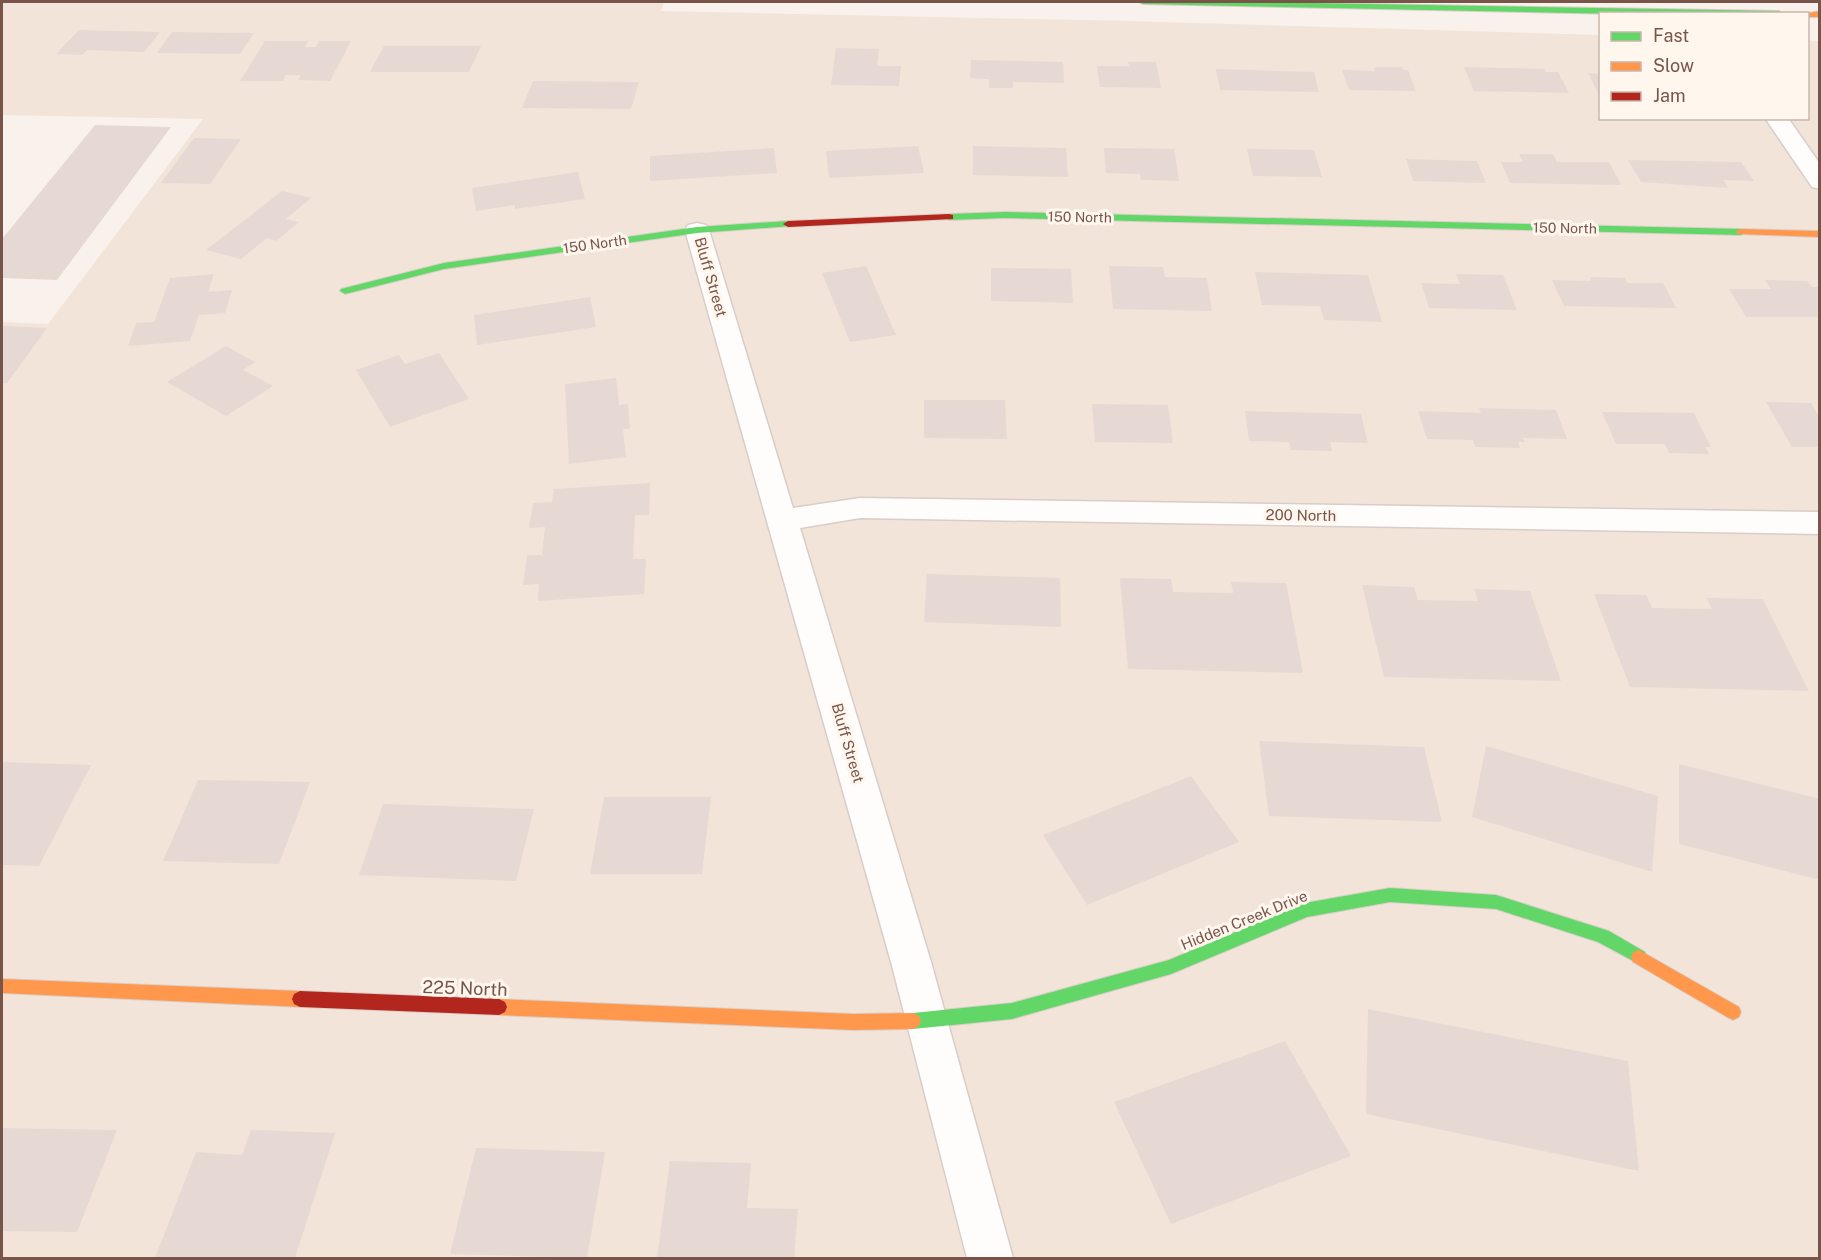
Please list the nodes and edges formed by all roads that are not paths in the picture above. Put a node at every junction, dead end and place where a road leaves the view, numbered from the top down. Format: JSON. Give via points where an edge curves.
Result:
{"nodes":[{"id":1,"x":1143,"y":2,"type":"edge"},
{"id":2,"x":1653,"y":12,"type":"edge"},
{"id":3,"x":1777,"y":120,"type":"edge"},
{"id":4,"x":1820,"y":182,"type":"edge"},
{"id":5,"x":697,"y":230,"type":"junction"},
{"id":6,"x":1820,"y":234,"type":"edge"},
{"id":7,"x":345,"y":291,"type":"dead end"},
{"id":8,"x":784,"y":520,"type":"junction"},
{"id":9,"x":1820,"y":523,"type":"edge"},
{"id":10,"x":2,"y":986,"type":"edge"},
{"id":11,"x":1733,"y":1012,"type":"dead end"},
{"id":12,"x":928,"y":1021,"type":"junction"},
{"id":13,"x":990,"y":1258,"type":"edge"}],
"edges":[{"from":1,"to":2,"type":"street"},
{"from":3,"to":4,"type":"street"},
{"from":5,"to":6,"type":"street","name":"150 North","via":[[1005,215]]},
{"from":5,"to":7,"type":"street","name":"150 North","via":[[444,266]]},
{"from":5,"to":8,"type":"street","name":"Bluff Street"},
{"from":8,"to":9,"type":"street","name":"200 North","via":[[860,508]]},
{"from":8,"to":12,"type":"street","name":"Bluff Street"},
{"from":10,"to":12,"type":"street","name":"225 North","via":[[853,1022]]},
{"from":11,"to":12,"type":"street","name":"Hidden Creek Drive","via":[[1604,936],[1496,902],[1390,895],[1305,910],[1171,967],[1024,1008]]},
{"from":12,"to":13,"type":"street","name":"Bluff Street"}]}
